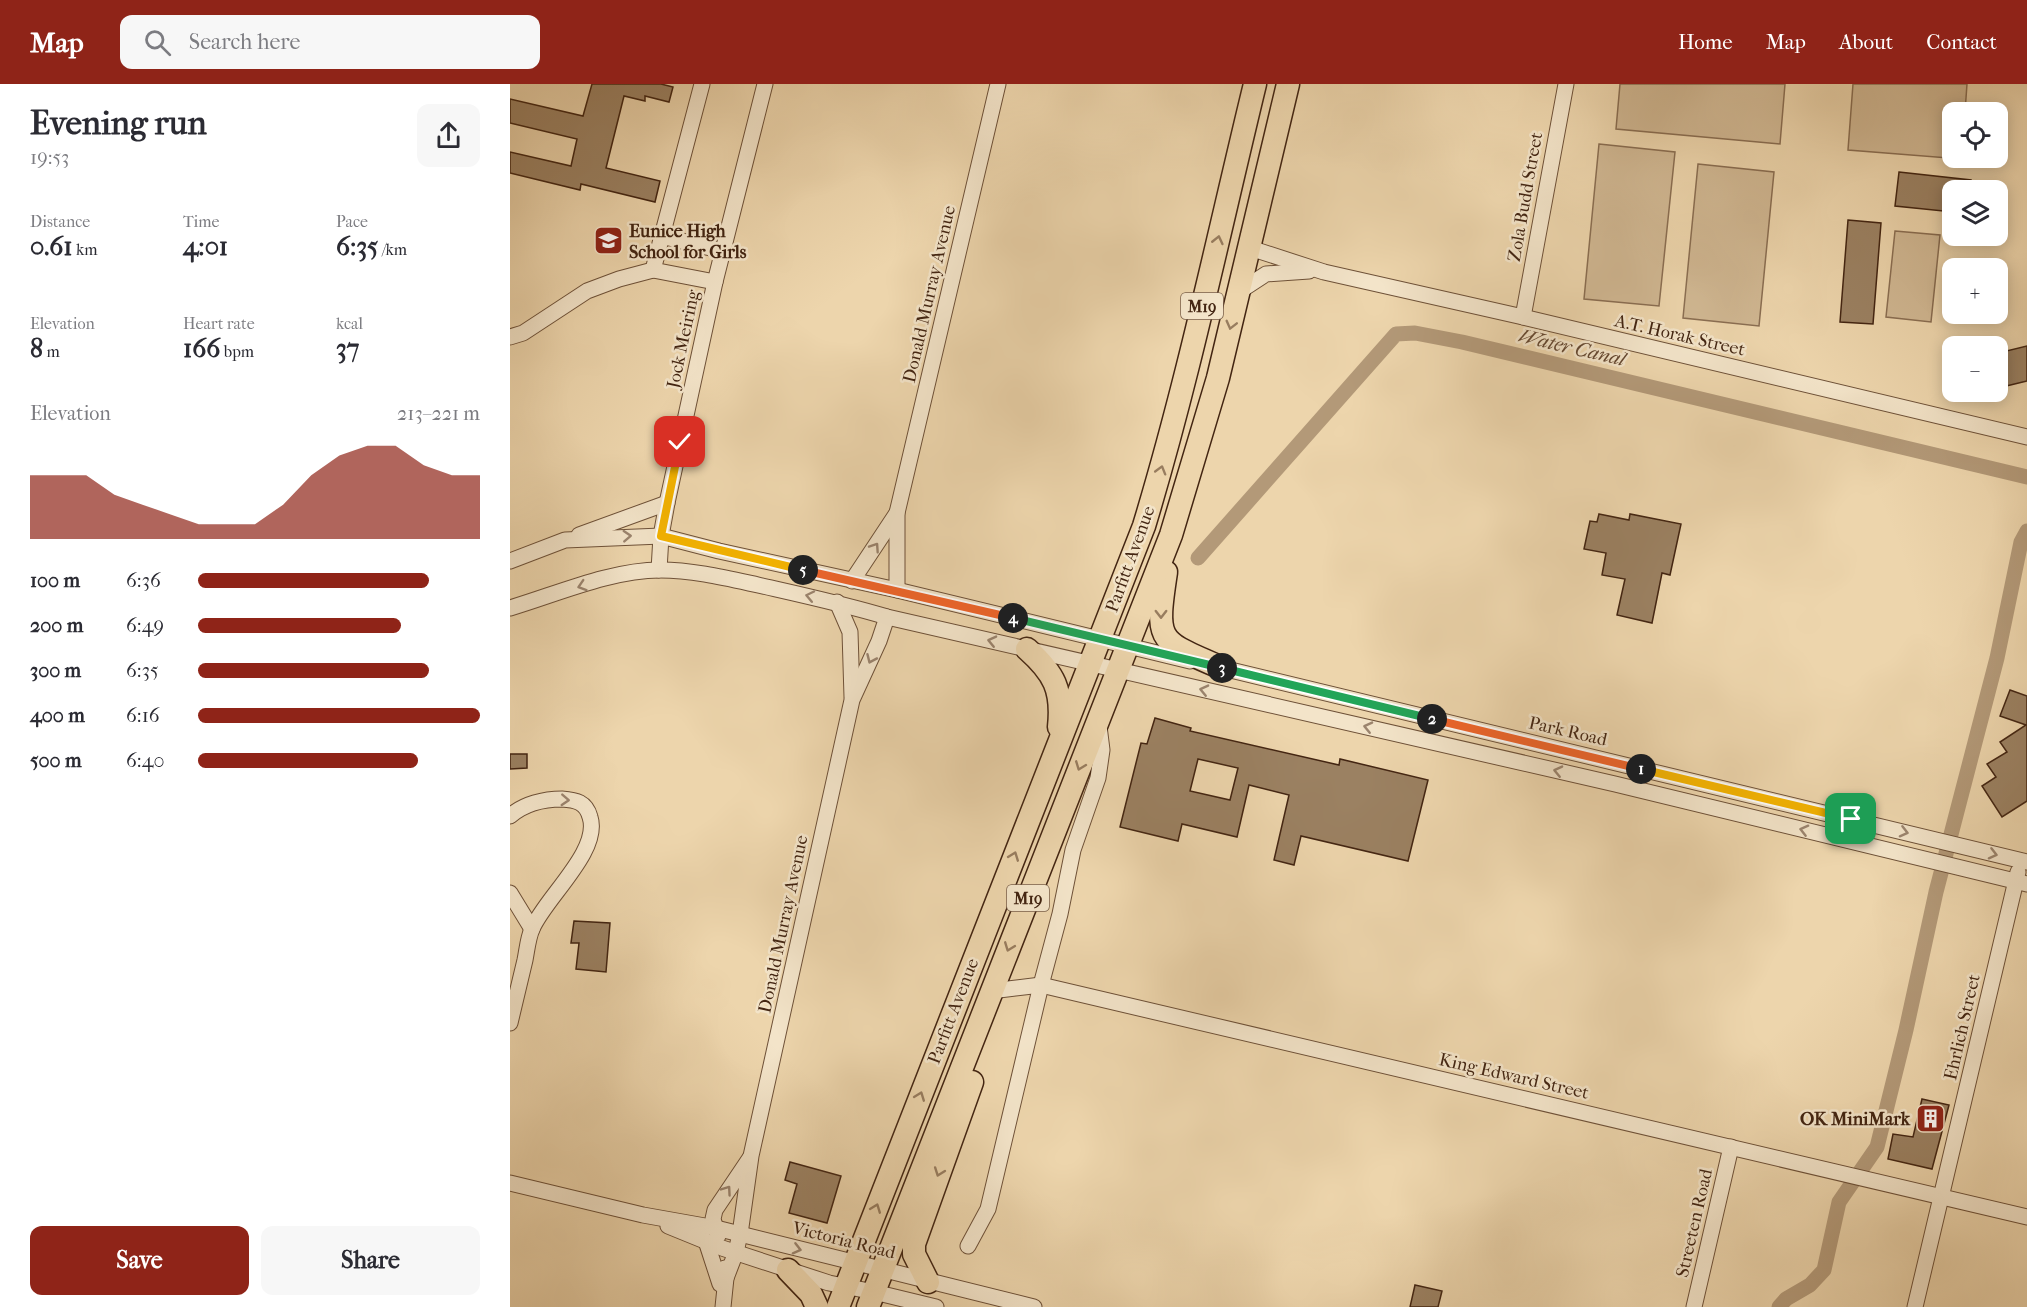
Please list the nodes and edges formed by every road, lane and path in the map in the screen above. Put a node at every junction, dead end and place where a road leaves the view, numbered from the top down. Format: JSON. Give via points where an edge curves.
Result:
{"nodes":[{"id":1,"x":702,"y":84,"type":"edge"},
{"id":2,"x":765,"y":84,"type":"edge"},
{"id":3,"x":998,"y":84,"type":"edge"},
{"id":4,"x":1255,"y":84,"type":"edge"},
{"id":5,"x":1282,"y":84,"type":"edge"},
{"id":6,"x":1288,"y":84,"type":"edge"},
{"id":7,"x":1566,"y":84,"type":"edge"},
{"id":8,"x":1227,"y":199,"type":"junction"},
{"id":9,"x":661,"y":236,"type":"junction"},
{"id":10,"x":1250,"y":248,"type":"junction"},
{"id":11,"x":723,"y":251,"type":"junction"},
{"id":12,"x":653,"y":270,"type":"junction"},
{"id":13,"x":1324,"y":272,"type":"junction"},
{"id":14,"x":715,"y":282,"type":"junction"},
{"id":15,"x":1240,"y":291,"type":"junction"},
{"id":16,"x":1523,"y":317,"type":"junction"},
{"id":17,"x":510,"y":337,"type":"edge"},
{"id":18,"x":1173,"y":422,"type":"junction"},
{"id":19,"x":2027,"y":437,"type":"edge"},
{"id":20,"x":667,"y":503,"type":"junction"},
{"id":21,"x":897,"y":513,"type":"junction"},
{"id":22,"x":1171,"y":535,"type":"junction"},
{"id":23,"x":661,"y":536,"type":"junction"},
{"id":24,"x":565,"y":540,"type":"junction"},
{"id":25,"x":510,"y":561,"type":"edge"},
{"id":26,"x":659,"y":570,"type":"junction"},
{"id":27,"x":852,"y":581,"type":"junction"},
{"id":28,"x":897,"y":590,"type":"junction"},
{"id":29,"x":837,"y":602,"type":"junction"},
{"id":30,"x":510,"y":608,"type":"edge"},
{"id":31,"x":886,"y":617,"type":"junction"},
{"id":32,"x":1099,"y":639,"type":"junction"},
{"id":33,"x":1128,"y":645,"type":"junction"},
{"id":34,"x":1027,"y":649,"type":"junction"},
{"id":35,"x":1090,"y":664,"type":"junction"},
{"id":36,"x":1222,"y":668,"type":"junction"},
{"id":37,"x":1118,"y":669,"type":"junction"},
{"id":38,"x":852,"y":700,"type":"junction"},
{"id":39,"x":1098,"y":720,"type":"junction"},
{"id":40,"x":1056,"y":749,"type":"junction"},
{"id":41,"x":510,"y":816,"type":"edge"},
{"id":42,"x":2024,"y":861,"type":"edge"},
{"id":43,"x":2021,"y":883,"type":"edge"},
{"id":44,"x":510,"y":893,"type":"edge"},
{"id":45,"x":532,"y":929,"type":"junction"},
{"id":46,"x":1041,"y":985,"type":"junction"},
{"id":47,"x":991,"y":991,"type":"junction"},
{"id":48,"x":510,"y":1023,"type":"edge"},
{"id":49,"x":974,"y":1036,"type":"junction"},
{"id":50,"x":1731,"y":1147,"type":"junction"},
{"id":51,"x":752,"y":1156,"type":"junction"},
{"id":52,"x":510,"y":1184,"type":"edge"},
{"id":53,"x":1942,"y":1197,"type":"junction"},
{"id":54,"x":644,"y":1215,"type":"junction"},
{"id":55,"x":2027,"y":1217,"type":"edge"},
{"id":56,"x":716,"y":1228,"type":"junction"},
{"id":57,"x":740,"y":1234,"type":"junction"},
{"id":58,"x":706,"y":1241,"type":"junction"},
{"id":59,"x":968,"y":1246,"type":"dead end"},
{"id":60,"x":729,"y":1250,"type":"junction"},
{"id":61,"x":855,"y":1263,"type":"junction"},
{"id":62,"x":882,"y":1269,"type":"junction"},
{"id":63,"x":788,"y":1270,"type":"junction"},
{"id":64,"x":928,"y":1281,"type":"junction"},
{"id":65,"x":842,"y":1297,"type":"edge"},
{"id":66,"x":871,"y":1299,"type":"edge"},
{"id":67,"x":723,"y":1303,"type":"edge"},
{"id":68,"x":817,"y":1307,"type":"edge"},
{"id":69,"x":936,"y":1307,"type":"edge"},
{"id":70,"x":1034,"y":1307,"type":"edge"},
{"id":71,"x":1694,"y":1307,"type":"edge"},
{"id":72,"x":1915,"y":1307,"type":"edge"}],
"edges":[{"from":1,"to":9,"type":"street"},
{"from":2,"to":11,"type":"street","name":"Jock Meiring"},
{"from":3,"to":21,"type":"street","name":"Donald Murray Avenue"},
{"from":4,"to":8,"type":"highway","name":"Parfitt Avenue","number":"M19"},
{"from":5,"to":8,"type":"highway","via":[[1268,108],[1250,180]]},
{"from":6,"to":10,"type":"highway","name":"Parfitt Avenue","number":"M19"},
{"from":7,"to":16,"type":"street","name":"Zola Budd Street"},
{"from":18,"to":8,"type":"highway","name":"Parfitt Avenue","number":"M19","one_way":true},
{"from":9,"to":11,"type":"street"},
{"from":9,"to":12,"type":"street"},
{"from":10,"to":13,"type":"street","name":"A.T. Horak Street"},
{"from":10,"to":15,"type":"highway","name":"Parfitt Avenue","number":"M19"},
{"from":10,"to":18,"type":"highway","via":[[1226,270],[1194,394]]},
{"from":11,"to":14,"type":"street","name":"Jock Meiring"},
{"from":12,"to":14,"type":"street"},
{"from":12,"to":17,"type":"street","via":[[587,291],[523,333]]},
{"from":13,"to":15,"type":"street","name":"A.T. Horak Street","via":[[1266,274]]},
{"from":13,"to":16,"type":"street","name":"A.T. Horak Street"},
{"from":14,"to":20,"type":"street","name":"Jock Meiring"},
{"from":15,"to":22,"type":"highway","name":"Parfitt Avenue","number":"M19","one_way":true},
{"from":16,"to":19,"type":"street","name":"A.T. Horak Street"},
{"from":32,"to":18,"type":"highway","name":"Parfitt Avenue","number":"M19","one_way":true,"via":[[1144,526]]},
{"from":20,"to":23,"type":"street","name":"Jock Meiring"},
{"from":20,"to":24,"type":"street"},
{"from":27,"to":21,"type":"street","name":"Donald Murray Avenue","one_way":true},
{"from":21,"to":28,"type":"street","name":"Donald Murray Avenue"},
{"from":22,"to":33,"type":"highway","name":"Parfitt Avenue","number":"M19"},
{"from":22,"to":36,"type":"highway","one_way":true,"via":[[1160,610],[1162,630],[1168,642],[1179,649]]},
{"from":24,"to":23,"type":"street","name":"Park Road","one_way":true},
{"from":23,"to":26,"type":"street","name":"Jock Meiring"},
{"from":23,"to":27,"type":"street","name":"Park Road"},
{"from":24,"to":25,"type":"street"},
{"from":29,"to":26,"type":"street","one_way":true,"via":[[694,572]]},
{"from":26,"to":30,"type":"street","one_way":true,"via":[[603,579]]},
{"from":27,"to":28,"type":"street","name":"Park Road"},
{"from":28,"to":32,"type":"street","name":"Park Road"},
{"from":29,"to":31,"type":"street"},
{"from":29,"to":38,"type":"street","name":"Donald Murray Avenue","via":[[850,632]]},
{"from":34,"to":31,"type":"street","one_way":true},
{"from":31,"to":38,"type":"street","name":"Donald Murray Avenue","one_way":true},
{"from":32,"to":33,"type":"street","name":"Park Road"},
{"from":32,"to":35,"type":"highway","name":"Parfitt Avenue","number":"M19"},
{"from":33,"to":36,"type":"street","name":"Park Road"},
{"from":33,"to":37,"type":"highway","name":"Parfitt Avenue","number":"M19"},
{"from":34,"to":35,"type":"street"},
{"from":34,"to":40,"type":"highway","via":[[1043,663],[1055,682],[1061,710]]},
{"from":35,"to":37,"type":"street"},
{"from":35,"to":40,"type":"highway","name":"Parfitt Avenue","number":"M19"},
{"from":36,"to":42,"type":"street","name":"Park Road","one_way":true},
{"from":37,"to":39,"type":"highway","name":"Parfitt Avenue","number":"M19"},
{"from":43,"to":37,"type":"street","one_way":true},
{"from":38,"to":51,"type":"street","name":"Donald Murray Avenue"},
{"from":39,"to":46,"type":"street","name":"Parfitt Avenue","via":[[1102,750],[1098,778],[1073,850]]},
{"from":39,"to":47,"type":"highway","name":"Parfitt Avenue","number":"M19","one_way":true},
{"from":61,"to":40,"type":"highway","name":"Parfitt Avenue","number":"M19","one_way":true},
{"from":41,"to":45,"type":"street","one_way":true,"via":[[536,803],[572,800],[582,803],[592,821],[591,837],[583,853]]},
{"from":42,"to":43,"type":"street","name":"Ehrlich Street"},
{"from":43,"to":53,"type":"street","name":"Ehrlich Street"},
{"from":44,"to":45,"type":"street"},
{"from":45,"to":48,"type":"street"},
{"from":46,"to":47,"type":"street","name":"King Edward Street"},
{"from":46,"to":50,"type":"street","name":"King Edward Street"},
{"from":46,"to":59,"type":"street","name":"Parfitt Avenue","via":[[988,1209]]},
{"from":47,"to":49,"type":"highway","name":"Parfitt Avenue","number":"M19"},
{"from":49,"to":62,"type":"highway","name":"Parfitt Avenue","number":"M19"},
{"from":49,"to":64,"type":"highway","one_way":true,"via":[[978,1057],[972,1080],[914,1244],[914,1254]]},
{"from":50,"to":53,"type":"street","name":"King Edward Street"},
{"from":50,"to":71,"type":"street","name":"Streeten Road"},
{"from":56,"to":51,"type":"street","name":"Donald Murray Avenue","one_way":true,"via":[[715,1210]]},
{"from":51,"to":57,"type":"street","name":"Donald Murray Avenue"},
{"from":52,"to":54,"type":"street","name":"Victoria Road"},
{"from":53,"to":55,"type":"street","name":"King Edward Street"},
{"from":53,"to":72,"type":"street","name":"Ehrlich Street"},
{"from":54,"to":56,"type":"street","name":"Victoria Road"},
{"from":54,"to":58,"type":"street","name":"Victoria Road"},
{"from":56,"to":57,"type":"street","name":"Victoria Road"},
{"from":56,"to":60,"type":"street","name":"Donald Murray Avenue"},
{"from":57,"to":60,"type":"street","name":"Donald Murray Avenue"},
{"from":57,"to":61,"type":"street","name":"Victoria Road","one_way":true},
{"from":58,"to":60,"type":"street","name":"Victoria Road"},
{"from":58,"to":67,"type":"street"},
{"from":60,"to":63,"type":"street","name":"Victoria Road"},
{"from":60,"to":67,"type":"street","name":"Donald Murray Avenue"},
{"from":61,"to":62,"type":"street","name":"Victoria Road"},
{"from":61,"to":65,"type":"highway","number":"M19"},
{"from":62,"to":64,"type":"street","name":"Victoria Road"},
{"from":62,"to":66,"type":"highway","name":"Parfitt Avenue","number":"M19"},
{"from":63,"to":65,"type":"street","name":"Victoria Road"},
{"from":63,"to":68,"type":"highway","via":[[811,1294]]},
{"from":64,"to":70,"type":"street","name":"Victoria Road"},
{"from":65,"to":66,"type":"street","name":"Victoria Road"},
{"from":66,"to":69,"type":"street","name":"Victoria Road"}]}
